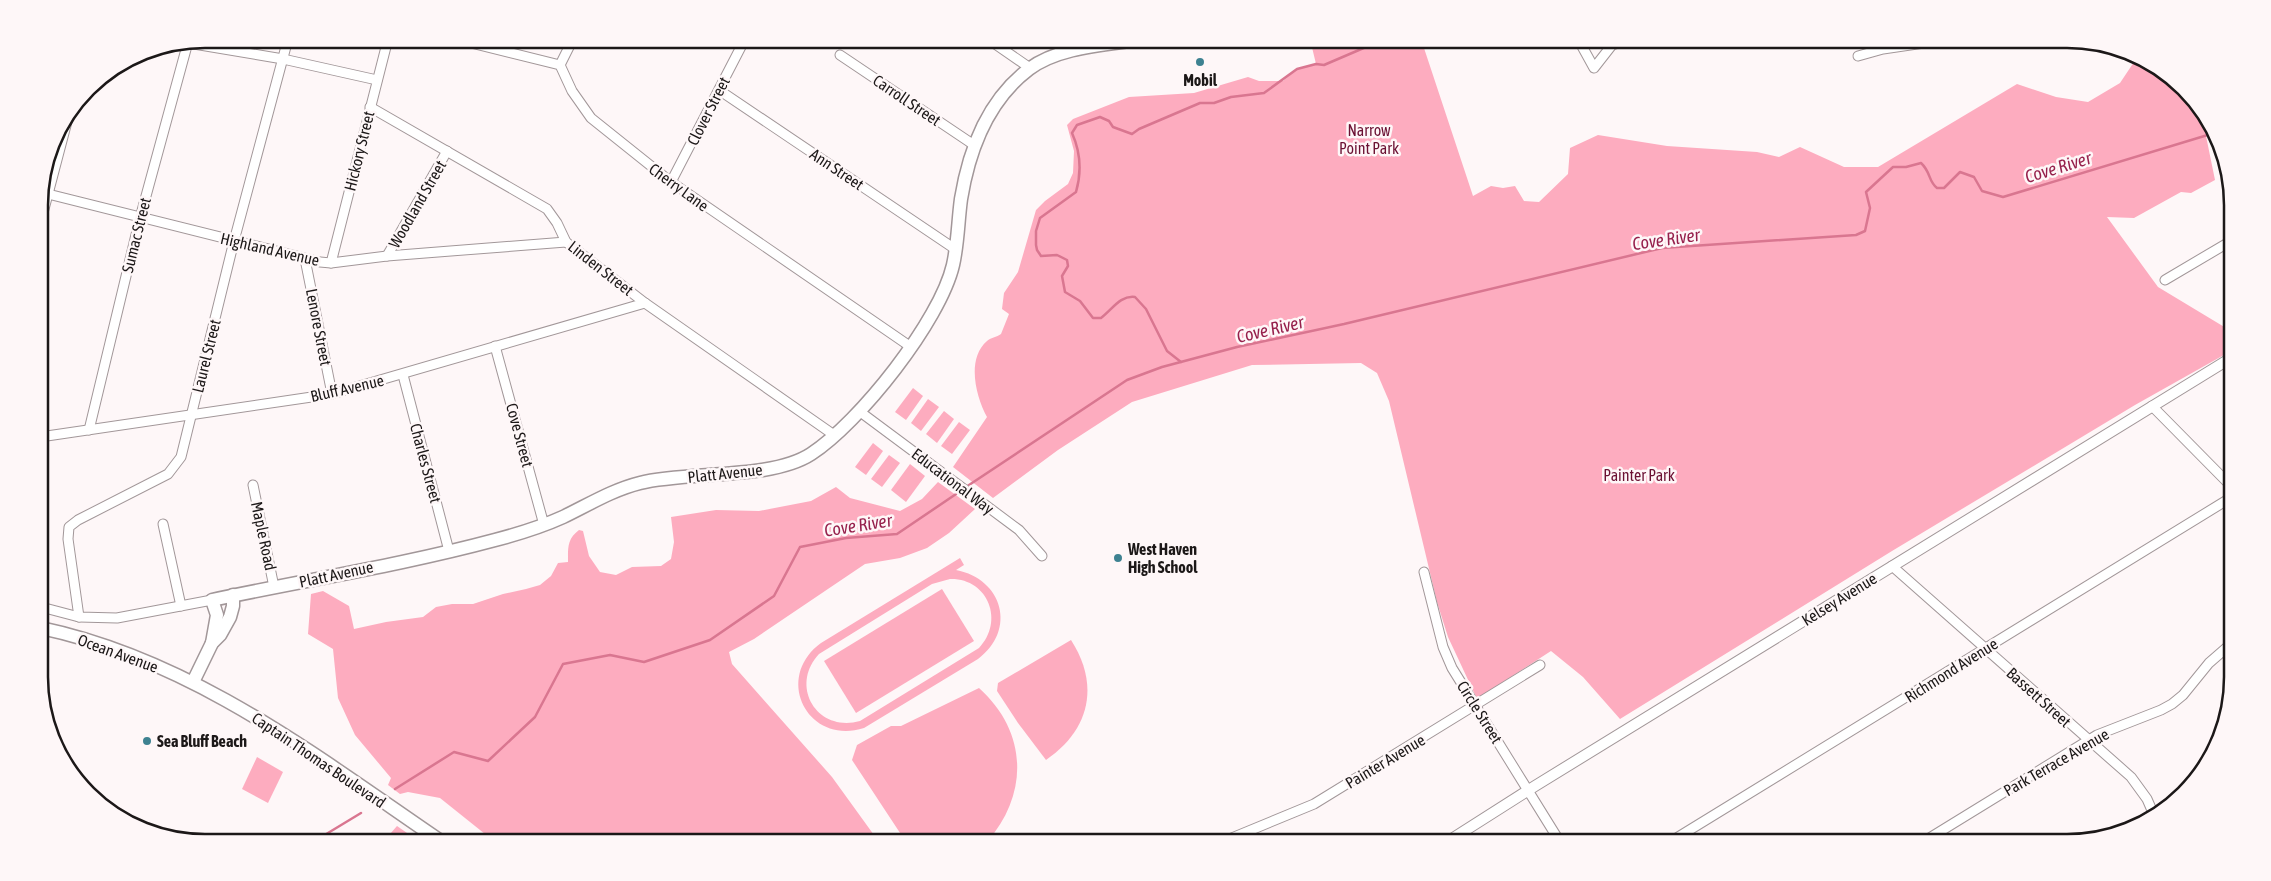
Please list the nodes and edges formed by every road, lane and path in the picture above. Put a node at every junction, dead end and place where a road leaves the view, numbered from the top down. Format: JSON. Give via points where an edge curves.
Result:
{"nodes":[{"id":1,"x":218,"y":48,"type":"edge"},
{"id":2,"x":286,"y":48,"type":"edge"},
{"id":3,"x":386,"y":48,"type":"edge"},
{"id":4,"x":491,"y":48,"type":"edge"},
{"id":5,"x":569,"y":48,"type":"edge"},
{"id":6,"x":740,"y":48,"type":"edge"},
{"id":7,"x":1001,"y":48,"type":"edge"},
{"id":8,"x":1081,"y":48,"type":"edge"},
{"id":9,"x":1583,"y":48,"type":"edge"},
{"id":10,"x":1610,"y":48,"type":"edge"},
{"id":11,"x":1890,"y":48,"type":"edge"},
{"id":12,"x":186,"y":49,"type":"edge"},
{"id":13,"x":840,"y":55,"type":"dead end"},
{"id":14,"x":1858,"y":56,"type":"dead end"},
{"id":15,"x":283,"y":59,"type":"junction"},
{"id":16,"x":560,"y":65,"type":"junction"},
{"id":17,"x":1030,"y":68,"type":"junction"},
{"id":18,"x":377,"y":80,"type":"junction"},
{"id":19,"x":719,"y":90,"type":"junction"},
{"id":20,"x":370,"y":107,"type":"junction"},
{"id":21,"x":974,"y":145,"type":"junction"},
{"id":22,"x":57,"y":151,"type":"edge"},
{"id":23,"x":447,"y":151,"type":"junction"},
{"id":24,"x":53,"y":166,"type":"edge"},
{"id":25,"x":671,"y":182,"type":"junction"},
{"id":26,"x":48,"y":194,"type":"edge"},
{"id":27,"x":140,"y":218,"type":"junction"},
{"id":28,"x":234,"y":241,"type":"junction"},
{"id":29,"x":566,"y":242,"type":"junction"},
{"id":30,"x":955,"y":249,"type":"junction"},
{"id":31,"x":2224,"y":249,"type":"edge"},
{"id":32,"x":388,"y":256,"type":"junction"},
{"id":33,"x":305,"y":259,"type":"junction"},
{"id":34,"x":331,"y":263,"type":"junction"},
{"id":35,"x":2166,"y":280,"type":"dead end"},
{"id":36,"x":645,"y":302,"type":"junction"},
{"id":37,"x":495,"y":346,"type":"junction"},
{"id":38,"x":911,"y":347,"type":"junction"},
{"id":39,"x":2224,"y":362,"type":"edge"},
{"id":40,"x":403,"y":374,"type":"junction"},
{"id":41,"x":332,"y":394,"type":"junction"},
{"id":42,"x":2152,"y":406,"type":"junction"},
{"id":43,"x":859,"y":411,"type":"junction"},
{"id":44,"x":192,"y":415,"type":"junction"},
{"id":45,"x":89,"y":430,"type":"junction"},
{"id":46,"x":834,"y":435,"type":"junction"},
{"id":47,"x":48,"y":436,"type":"edge"},
{"id":48,"x":2224,"y":479,"type":"edge"},
{"id":49,"x":254,"y":485,"type":"dead end"},
{"id":50,"x":2224,"y":502,"type":"edge"},
{"id":51,"x":163,"y":524,"type":"dead end"},
{"id":52,"x":544,"y":525,"type":"junction"},
{"id":53,"x":449,"y":551,"type":"junction"},
{"id":54,"x":1042,"y":556,"type":"dead end"},
{"id":55,"x":1892,"y":566,"type":"junction"},
{"id":56,"x":1424,"y":572,"type":"dead end"},
{"id":57,"x":274,"y":587,"type":"junction"},
{"id":58,"x":234,"y":595,"type":"junction"},
{"id":59,"x":212,"y":600,"type":"junction"},
{"id":60,"x":180,"y":606,"type":"junction"},
{"id":61,"x":48,"y":609,"type":"edge"},
{"id":62,"x":79,"y":617,"type":"junction"},
{"id":63,"x":48,"y":630,"type":"edge"},
{"id":64,"x":212,"y":643,"type":"junction"},
{"id":65,"x":1985,"y":649,"type":"junction"},
{"id":66,"x":2224,"y":650,"type":"edge"},
{"id":67,"x":1540,"y":665,"type":"dead end"},
{"id":68,"x":193,"y":682,"type":"junction"},
{"id":69,"x":1475,"y":705,"type":"junction"},
{"id":70,"x":2088,"y":740,"type":"junction"},
{"id":71,"x":1528,"y":790,"type":"junction"},
{"id":72,"x":2152,"y":808,"type":"edge"},
{"id":73,"x":1243,"y":833,"type":"edge"},
{"id":74,"x":1461,"y":833,"type":"edge"},
{"id":75,"x":1555,"y":833,"type":"edge"},
{"id":76,"x":1684,"y":833,"type":"edge"},
{"id":77,"x":1937,"y":833,"type":"edge"},
{"id":78,"x":430,"y":834,"type":"edge"}],
"edges":[{"from":1,"to":15,"type":"street"},
{"from":2,"to":15,"type":"street","name":"Laurel Street"},
{"from":3,"to":18,"type":"street","name":"Hickory Street"},
{"from":4,"to":16,"type":"street"},
{"from":5,"to":16,"type":"street"},
{"from":6,"to":19,"type":"street","name":"Clover Street"},
{"from":7,"to":17,"type":"street"},
{"from":8,"to":17,"type":"main road","name":"Platt Avenue"},
{"from":9,"to":10,"type":"street","via":[[1594,68]]},
{"from":11,"to":14,"type":"street"},
{"from":12,"to":27,"type":"street","name":"Sumac Street"},
{"from":13,"to":21,"type":"street","name":"Carroll Street"},
{"from":15,"to":18,"type":"street"},
{"from":15,"to":28,"type":"street","name":"Laurel Street"},
{"from":16,"to":25,"type":"street","name":"Cherry Lane","via":[[572,91],[591,118]]},
{"from":17,"to":21,"type":"main road","name":"Platt Avenue","via":[[1002,96]]},
{"from":18,"to":20,"type":"street","name":"Hickory Street"},
{"from":19,"to":25,"type":"street","name":"Clover Street"},
{"from":19,"to":30,"type":"street","name":"Ann Street"},
{"from":20,"to":23,"type":"street","name":"Linden Street"},
{"from":20,"to":34,"type":"street","name":"Hickory Street"},
{"from":21,"to":30,"type":"main road","name":"Platt Avenue","via":[[964,184]]},
{"from":22,"to":24,"type":"street"},
{"from":23,"to":29,"type":"street","name":"Linden Street","via":[[547,209]]},
{"from":23,"to":32,"type":"street","name":"Woodland Street"},
{"from":25,"to":38,"type":"street","name":"Cherry Lane"},
{"from":26,"to":27,"type":"street","name":"Highland Avenue"},
{"from":27,"to":28,"type":"street","name":"Highland Avenue"},
{"from":27,"to":45,"type":"street","name":"Sumac Street"},
{"from":28,"to":33,"type":"street","name":"Highland Avenue"},
{"from":28,"to":44,"type":"street","name":"Laurel Street"},
{"from":29,"to":32,"type":"street","name":"Highland Avenue"},
{"from":29,"to":36,"type":"street","name":"Linden Street"},
{"from":30,"to":38,"type":"main road","name":"Platt Avenue","via":[[942,297]]},
{"from":31,"to":35,"type":"street"},
{"from":32,"to":34,"type":"street","name":"Highland Avenue"},
{"from":33,"to":34,"type":"street","name":"Highland Avenue"},
{"from":33,"to":41,"type":"street","name":"Lenore Street"},
{"from":36,"to":37,"type":"street","name":"Bluff Avenue"},
{"from":36,"to":46,"type":"street","name":"Linden Street"},
{"from":37,"to":40,"type":"street","name":"Bluff Avenue"},
{"from":37,"to":52,"type":"street","name":"Cove Street"},
{"from":38,"to":43,"type":"main road","name":"Platt Avenue"},
{"from":39,"to":42,"type":"street","name":"Kelsey Avenue"},
{"from":40,"to":41,"type":"street","name":"Bluff Avenue"},
{"from":40,"to":53,"type":"street","name":"Charles Street"},
{"from":41,"to":44,"type":"street","name":"Bluff Avenue"},
{"from":42,"to":48,"type":"street"},
{"from":42,"to":55,"type":"street","name":"Kelsey Avenue"},
{"from":43,"to":46,"type":"main road","name":"Platt Avenue"},
{"from":43,"to":54,"type":"street","name":"Educational Way","via":[[1019,530]]},
{"from":44,"to":45,"type":"street","name":"Bluff Avenue"},
{"from":44,"to":62,"type":"street","name":"Laurel Street","via":[[181,457],[168,474],[70,527],[68,539]]},
{"from":45,"to":47,"type":"street","name":"Bluff Avenue"},
{"from":46,"to":52,"type":"main road","name":"Platt Avenue","via":[[809,456],[779,467],[644,482],[606,495]]},
{"from":49,"to":57,"type":"street","name":"Maple Road"},
{"from":50,"to":65,"type":"street","name":"Richmond Avenue"},
{"from":51,"to":60,"type":"street"},
{"from":52,"to":53,"type":"main road","name":"Platt Avenue"},
{"from":53,"to":57,"type":"main road","name":"Platt Avenue"},
{"from":55,"to":65,"type":"street","name":"Bassett Street"},
{"from":55,"to":71,"type":"street","name":"Kelsey Avenue"},
{"from":56,"to":69,"type":"street","name":"Circle Street","via":[[1442,647]]},
{"from":57,"to":58,"type":"main road","name":"Platt Avenue"},
{"from":58,"to":59,"type":"main road","name":"Platt Avenue"},
{"from":58,"to":64,"type":"main road","via":[[230,617],[220,636]]},
{"from":59,"to":60,"type":"street","name":"Platt Avenue"},
{"from":59,"to":64,"type":"main road","via":[[217,618]]},
{"from":60,"to":62,"type":"street","name":"Platt Avenue","via":[[117,618]]},
{"from":61,"to":62,"type":"street","name":"Platt Avenue"},
{"from":63,"to":68,"type":"main road","name":"Ocean Avenue","via":[[130,656]]},
{"from":64,"to":68,"type":"main road"},
{"from":65,"to":70,"type":"street","name":"Bassett Street"},
{"from":65,"to":76,"type":"street","name":"Richmond Avenue"},
{"from":66,"to":70,"type":"street","name":"Park Terrace Avenue","via":[[2172,704]]},
{"from":67,"to":69,"type":"street","name":"Painter Avenue"},
{"from":68,"to":78,"type":"main road","name":"Captain Thomas Boulevard","via":[[260,720]]},
{"from":69,"to":71,"type":"street","name":"Circle Street"},
{"from":69,"to":73,"type":"street","name":"Painter Avenue","via":[[1314,804]]},
{"from":70,"to":72,"type":"street","name":"Bassett Street","via":[[2131,777]]},
{"from":70,"to":77,"type":"street","name":"Park Terrace Avenue"},
{"from":71,"to":74,"type":"street","name":"Kelsey Avenue"},
{"from":71,"to":75,"type":"street","name":"Circle Street"}]}
